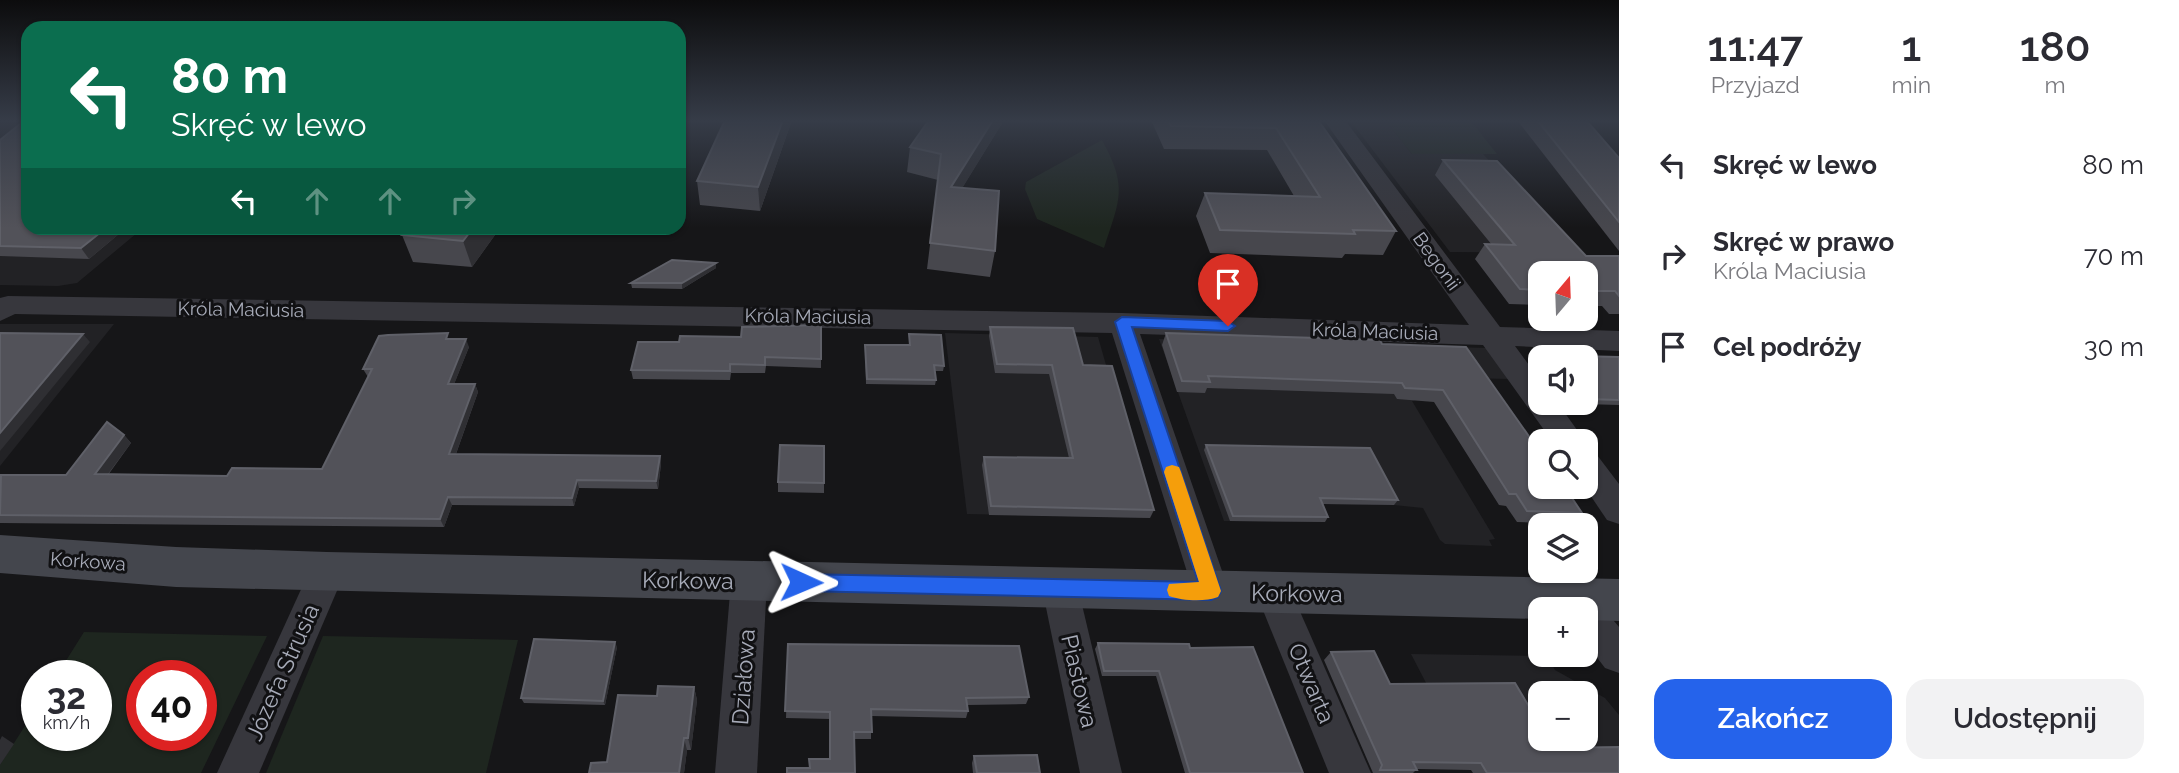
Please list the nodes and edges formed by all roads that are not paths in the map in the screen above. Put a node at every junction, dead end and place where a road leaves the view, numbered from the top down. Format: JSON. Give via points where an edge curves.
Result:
{"nodes":[{"id":1,"x":1360,"y":156,"type":"edge"},
{"id":2,"x":0,"y":312,"type":"edge"},
{"id":3,"x":1122,"y":322,"type":"junction"},
{"id":4,"x":1491,"y":335,"type":"junction"},
{"id":5,"x":1619,"y":341,"type":"edge"},
{"id":6,"x":1528,"y":386,"type":"edge"},
{"id":7,"x":1598,"y":481,"type":"edge"},
{"id":8,"x":1619,"y":510,"type":"edge"},
{"id":9,"x":0,"y":554,"type":"edge"},
{"id":10,"x":176,"y":567,"type":"junction"},
{"id":11,"x":327,"y":572,"type":"junction"},
{"id":12,"x":0,"y":573,"type":"edge"},
{"id":13,"x":749,"y":581,"type":"junction"},
{"id":14,"x":1060,"y":588,"type":"junction"},
{"id":15,"x":1211,"y":591,"type":"junction"},
{"id":16,"x":1274,"y":593,"type":"junction"},
{"id":17,"x":1619,"y":600,"type":"edge"},
{"id":18,"x":1598,"y":604,"type":"edge"},
{"id":19,"x":1528,"y":605,"type":"edge"},
{"id":20,"x":1598,"y":630,"type":"edge"},
{"id":21,"x":1619,"y":655,"type":"edge"},
{"id":22,"x":238,"y":773,"type":"edge"},
{"id":23,"x":736,"y":773,"type":"edge"},
{"id":24,"x":1101,"y":773,"type":"edge"},
{"id":25,"x":1350,"y":773,"type":"edge"}],
"edges":[{"from":1,"to":4,"type":"street","name":"Begonii"},
{"from":2,"to":3,"type":"street","name":"Króla Maciusia","via":[[8,305]]},
{"from":3,"to":4,"type":"street","name":"Króla Maciusia"},
{"from":3,"to":15,"type":"street"},
{"from":4,"to":5,"type":"street","name":"Króla Maciusia"},
{"from":4,"to":6,"type":"street","name":"Begonii"},
{"from":7,"to":8,"type":"street"},
{"from":9,"to":10,"type":"street","name":"Korkowa"},
{"from":10,"to":11,"type":"street","name":"Korkowa"},
{"from":10,"to":12,"type":"street","name":"Korkowa"},
{"from":11,"to":13,"type":"street","name":"Korkowa"},
{"from":11,"to":22,"type":"street","name":"Józefa Strusia"},
{"from":13,"to":14,"type":"street","name":"Korkowa"},
{"from":13,"to":23,"type":"street","name":"Działowa"},
{"from":14,"to":15,"type":"street","name":"Korkowa"},
{"from":14,"to":24,"type":"street","name":"Piastowa"},
{"from":15,"to":16,"type":"street","name":"Korkowa"},
{"from":16,"to":19,"type":"street","name":"Korkowa"},
{"from":16,"to":25,"type":"street","name":"Otwarta"},
{"from":17,"to":18,"type":"street","name":"Korkowa"},
{"from":20,"to":21,"type":"street"}]}
